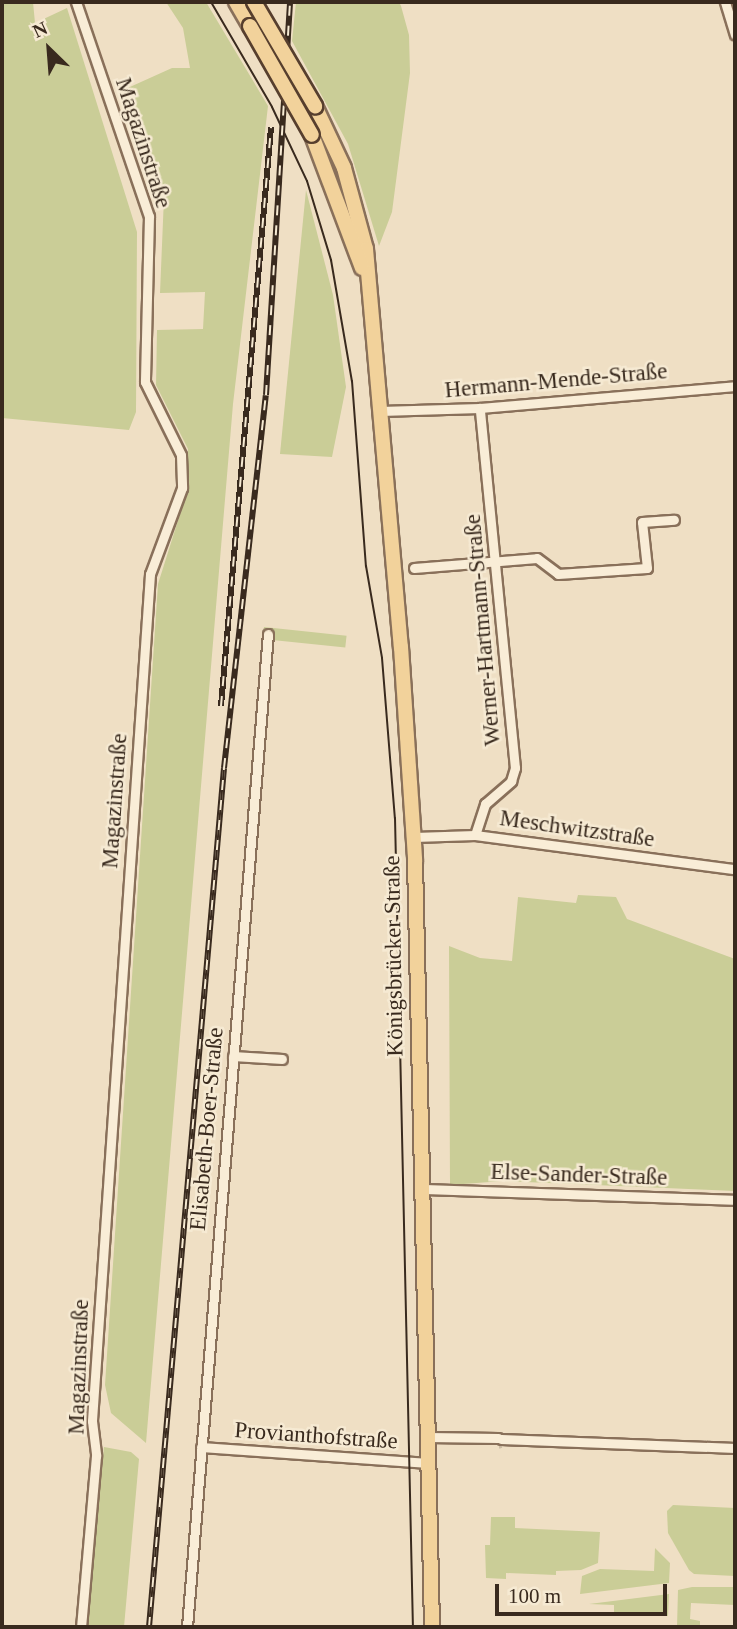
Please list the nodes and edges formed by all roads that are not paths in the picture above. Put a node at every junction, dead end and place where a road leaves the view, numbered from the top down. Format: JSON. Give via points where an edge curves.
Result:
{"nodes":[{"id":1,"x":76,"y":2,"type":"edge"},
{"id":2,"x":236,"y":2,"type":"edge"},
{"id":3,"x":254,"y":2,"type":"edge"},
{"id":4,"x":725,"y":2,"type":"edge"},
{"id":5,"x":735,"y":35,"type":"edge"},
{"id":6,"x":368,"y":285,"type":"junction"},
{"id":7,"x":735,"y":386,"type":"edge"},
{"id":8,"x":480,"y":408,"type":"junction"},
{"id":9,"x":380,"y":411,"type":"junction"},
{"id":10,"x":674,"y":520,"type":"dead end"},
{"id":11,"x":497,"y":562,"type":"junction"},
{"id":12,"x":414,"y":568,"type":"dead end"},
{"id":13,"x":268,"y":634,"type":"dead end"},
{"id":14,"x":475,"y":835,"type":"junction"},
{"id":15,"x":414,"y":837,"type":"junction"},
{"id":16,"x":735,"y":869,"type":"edge"},
{"id":17,"x":233,"y":1056,"type":"junction"},
{"id":18,"x":282,"y":1059,"type":"dead end"},
{"id":19,"x":422,"y":1189,"type":"junction"},
{"id":20,"x":735,"y":1200,"type":"edge"},
{"id":21,"x":428,"y":1437,"type":"junction"},
{"id":22,"x":201,"y":1447,"type":"junction"},
{"id":23,"x":735,"y":1448,"type":"edge"},
{"id":24,"x":428,"y":1463,"type":"junction"},
{"id":25,"x":81,"y":1627,"type":"edge"},
{"id":26,"x":187,"y":1627,"type":"edge"},
{"id":27,"x":432,"y":1627,"type":"edge"}],
"edges":[{"from":1,"to":25,"type":"street","name":"Magazinstraße","via":[[149,216],[145,382],[181,455],[182,488],[150,574],[92,1421],[96,1456]]},
{"from":2,"to":6,"type":"main road","name":"Königsbrücker Straße","bridge":true,"via":[[312,135]]},
{"from":3,"to":6,"type":"main road","name":"Königsbrücker Straße","bridge":true,"via":[[314,106],[353,196],[366,249]]},
{"from":4,"to":5,"type":"street"},
{"from":6,"to":9,"type":"main road","name":"Königsbrücker Straße"},
{"from":7,"to":8,"type":"street","name":"Hermann-Mende-Straße"},
{"from":8,"to":9,"type":"street","name":"Hermann-Mende-Straße"},
{"from":8,"to":11,"type":"street","name":"Werner-Hartmann-Straße"},
{"from":9,"to":15,"type":"main road","name":"Königsbrücker Straße"},
{"from":10,"to":11,"type":"street","via":[[642,522],[647,568],[558,575],[537,558]]},
{"from":11,"to":12,"type":"street"},
{"from":11,"to":14,"type":"street","name":"Werner-Hartmann-Straße","via":[[515,768],[511,781],[485,804]]},
{"from":13,"to":17,"type":"street","name":"Elisabeth-Boer-Straße"},
{"from":14,"to":15,"type":"street","name":"Meschwitzstraße"},
{"from":14,"to":16,"type":"street","name":"Meschwitzstraße"},
{"from":15,"to":19,"type":"main road","name":"Königsbrücker Straße"},
{"from":17,"to":18,"type":"street"},
{"from":17,"to":22,"type":"street","name":"Elisabeth-Boer-Straße"},
{"from":19,"to":20,"type":"street","name":"Else-Sander-Straße"},
{"from":19,"to":21,"type":"main road","name":"Königsbrücker Straße"},
{"from":21,"to":23,"type":"street"},
{"from":21,"to":24,"type":"main road","name":"Königsbrücker Straße"},
{"from":22,"to":24,"type":"street","name":"Provianthofstraße"},
{"from":22,"to":26,"type":"street","name":"Elisabeth-Boer-Straße"},
{"from":24,"to":27,"type":"main road","name":"Königsbrücker Straße"}]}
